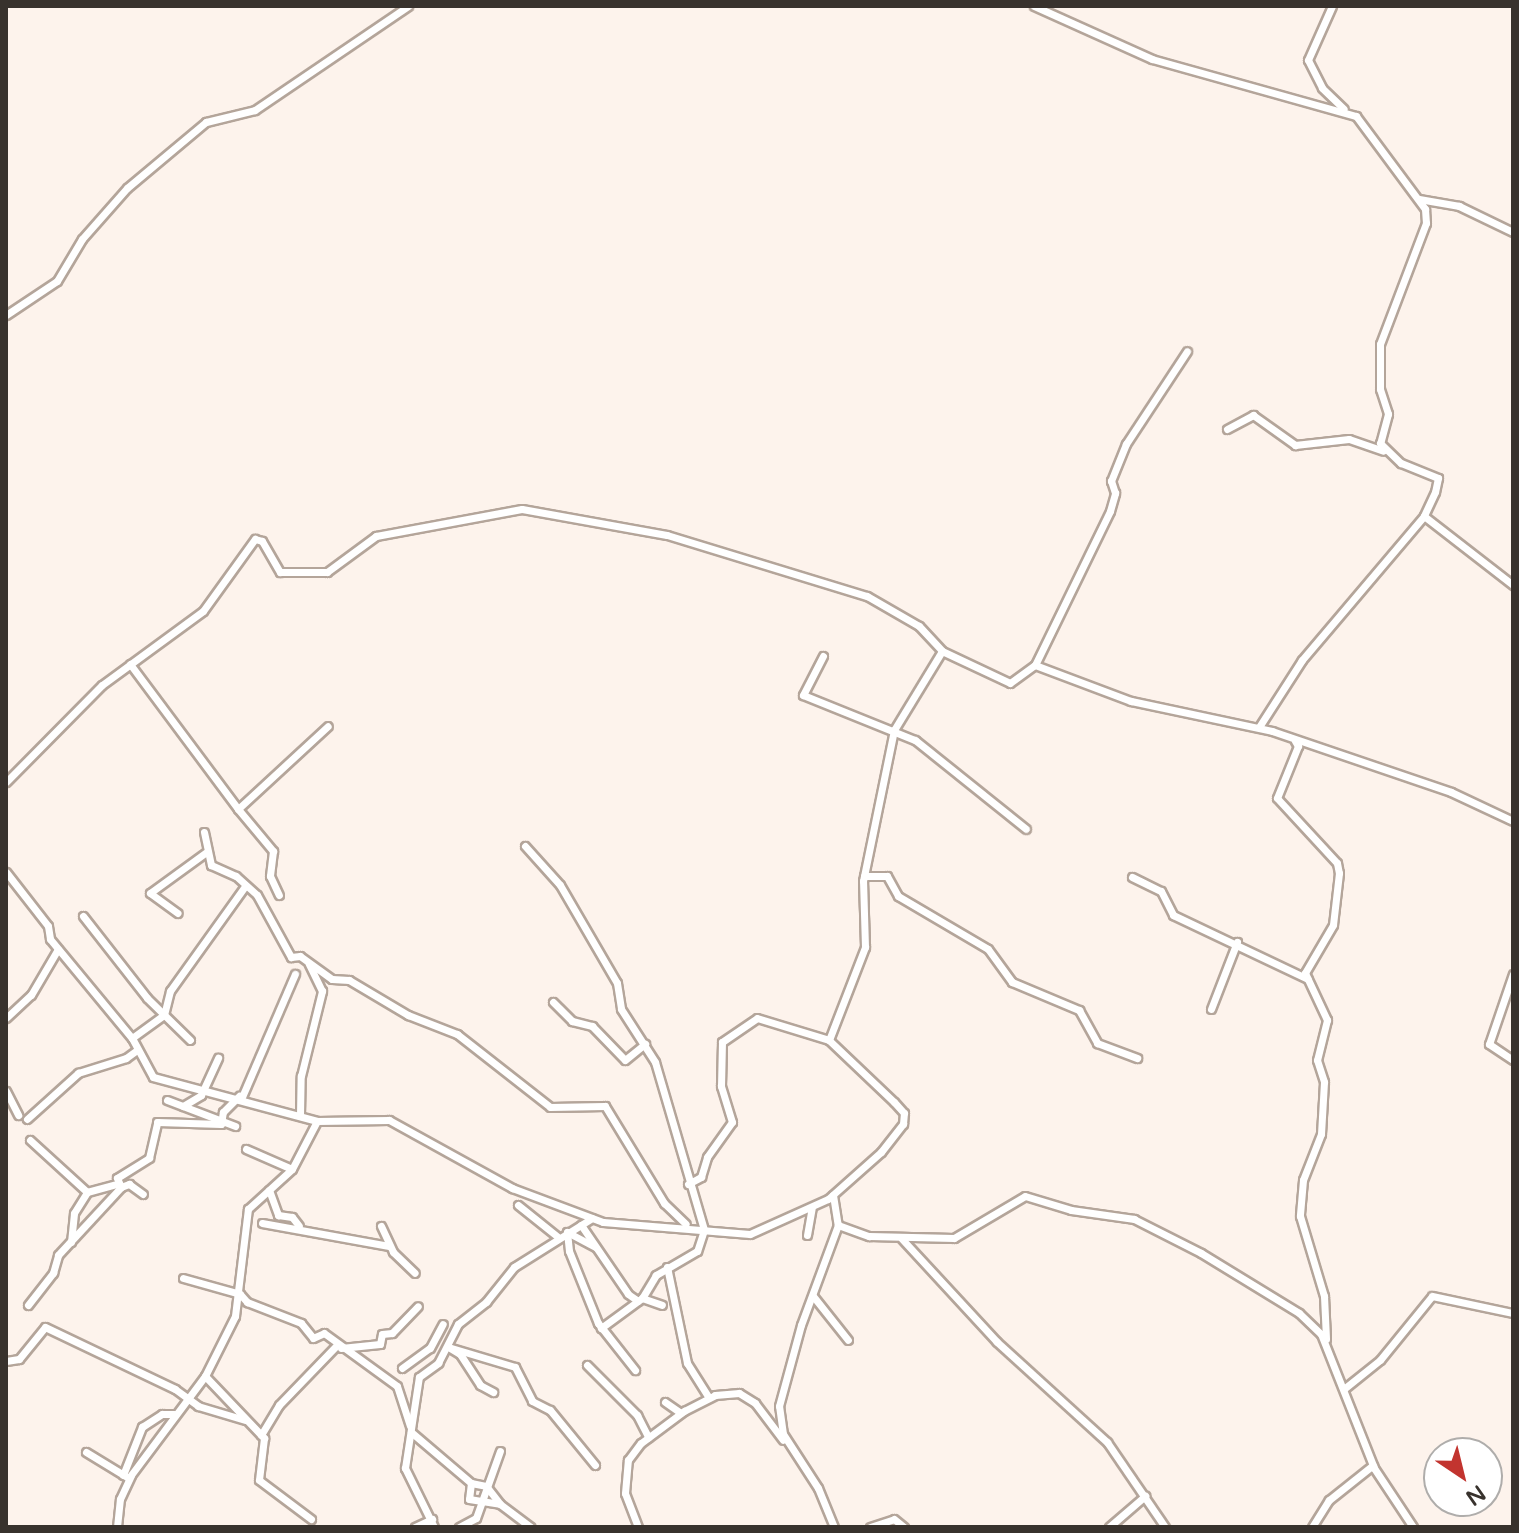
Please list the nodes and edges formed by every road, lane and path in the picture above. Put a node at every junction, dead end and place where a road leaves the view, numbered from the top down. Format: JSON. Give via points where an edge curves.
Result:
{"nodes":[{"id":1,"x":408,"y":6,"type":"edge"},
{"id":2,"x":1034,"y":6,"type":"edge"},
{"id":3,"x":1332,"y":6,"type":"edge"},
{"id":4,"x":1322,"y":88,"type":"junction"},
{"id":5,"x":1301,"y":100,"type":"junction"},
{"id":6,"x":1348,"y":113,"type":"junction"},
{"id":7,"x":1419,"y":199,"type":"junction"},
{"id":8,"x":1513,"y":232,"type":"edge"},
{"id":9,"x":6,"y":315,"type":"edge"},
{"id":10,"x":1187,"y":351,"type":"dead end"},
{"id":11,"x":1227,"y":429,"type":"dead end"},
{"id":12,"x":1385,"y":452,"type":"junction"},
{"id":13,"x":1424,"y":516,"type":"junction"},
{"id":14,"x":1513,"y":585,"type":"edge"},
{"id":15,"x":942,"y":651,"type":"junction"},
{"id":16,"x":823,"y":656,"type":"dead end"},
{"id":17,"x":130,"y":664,"type":"junction"},
{"id":18,"x":1035,"y":665,"type":"junction"},
{"id":19,"x":328,"y":726,"type":"dead end"},
{"id":20,"x":1259,"y":727,"type":"junction"},
{"id":21,"x":894,"y":730,"type":"junction"},
{"id":22,"x":1295,"y":739,"type":"junction"},
{"id":23,"x":6,"y":782,"type":"edge"},
{"id":24,"x":238,"y":809,"type":"junction"},
{"id":25,"x":1513,"y":821,"type":"edge"},
{"id":26,"x":1026,"y":829,"type":"dead end"},
{"id":27,"x":204,"y":832,"type":"dead end"},
{"id":28,"x":525,"y":846,"type":"dead end"},
{"id":29,"x":205,"y":853,"type":"junction"},
{"id":30,"x":6,"y":872,"type":"edge"},
{"id":31,"x":864,"y":876,"type":"junction"},
{"id":32,"x":1132,"y":877,"type":"dead end"},
{"id":33,"x":246,"y":885,"type":"junction"},
{"id":34,"x":279,"y":895,"type":"dead end"},
{"id":35,"x":178,"y":913,"type":"dead end"},
{"id":36,"x":83,"y":916,"type":"dead end"},
{"id":37,"x":1237,"y":942,"type":"junction"},
{"id":38,"x":58,"y":949,"type":"junction"},
{"id":39,"x":309,"y":964,"type":"junction"},
{"id":40,"x":295,"y":974,"type":"dead end"},
{"id":41,"x":1513,"y":974,"type":"edge"},
{"id":42,"x":1311,"y":981,"type":"junction"},
{"id":43,"x":553,"y":1002,"type":"dead end"},
{"id":44,"x":1211,"y":1009,"type":"dead end"},
{"id":45,"x":164,"y":1015,"type":"junction"},
{"id":46,"x":6,"y":1018,"type":"edge"},
{"id":47,"x":132,"y":1038,"type":"junction"},
{"id":48,"x":190,"y":1040,"type":"dead end"},
{"id":49,"x":829,"y":1040,"type":"junction"},
{"id":50,"x":645,"y":1044,"type":"junction"},
{"id":51,"x":137,"y":1050,"type":"junction"},
{"id":52,"x":218,"y":1058,"type":"dead end"},
{"id":53,"x":1137,"y":1058,"type":"dead end"},
{"id":54,"x":1513,"y":1060,"type":"edge"},
{"id":55,"x":203,"y":1090,"type":"junction"},
{"id":56,"x":6,"y":1091,"type":"edge"},
{"id":57,"x":240,"y":1096,"type":"junction"},
{"id":58,"x":167,"y":1100,"type":"dead end"},
{"id":59,"x":183,"y":1106,"type":"junction"},
{"id":60,"x":18,"y":1115,"type":"dead end"},
{"id":61,"x":300,"y":1115,"type":"junction"},
{"id":62,"x":27,"y":1119,"type":"dead end"},
{"id":63,"x":222,"y":1119,"type":"junction"},
{"id":64,"x":317,"y":1121,"type":"junction"},
{"id":65,"x":235,"y":1126,"type":"dead end"},
{"id":66,"x":30,"y":1140,"type":"dead end"},
{"id":67,"x":246,"y":1149,"type":"dead end"},
{"id":68,"x":292,"y":1169,"type":"junction"},
{"id":69,"x":688,"y":1184,"type":"junction"},
{"id":70,"x":119,"y":1185,"type":"junction"},
{"id":71,"x":269,"y":1190,"type":"junction"},
{"id":72,"x":87,"y":1192,"type":"junction"},
{"id":73,"x":834,"y":1193,"type":"junction"},
{"id":74,"x":143,"y":1194,"type":"dead end"},
{"id":75,"x":518,"y":1205,"type":"dead end"},
{"id":76,"x":812,"y":1208,"type":"junction"},
{"id":77,"x":592,"y":1218,"type":"junction"},
{"id":78,"x":262,"y":1223,"type":"dead end"},
{"id":79,"x":581,"y":1225,"type":"junction"},
{"id":80,"x":838,"y":1225,"type":"junction"},
{"id":81,"x":299,"y":1226,"type":"junction"},
{"id":82,"x":381,"y":1226,"type":"dead end"},
{"id":83,"x":691,"y":1227,"type":"junction"},
{"id":84,"x":704,"y":1230,"type":"junction"},
{"id":85,"x":567,"y":1232,"type":"junction"},
{"id":86,"x":807,"y":1235,"type":"dead end"},
{"id":87,"x":558,"y":1237,"type":"junction"},
{"id":88,"x":902,"y":1239,"type":"junction"},
{"id":89,"x":71,"y":1242,"type":"junction"},
{"id":90,"x":389,"y":1246,"type":"junction"},
{"id":91,"x":595,"y":1247,"type":"junction"},
{"id":92,"x":667,"y":1267,"type":"junction"},
{"id":93,"x":415,"y":1273,"type":"dead end"},
{"id":94,"x":183,"y":1278,"type":"dead end"},
{"id":95,"x":240,"y":1294,"type":"junction"},
{"id":96,"x":813,"y":1296,"type":"junction"},
{"id":97,"x":640,"y":1300,"type":"junction"},
{"id":98,"x":28,"y":1305,"type":"dead end"},
{"id":99,"x":662,"y":1305,"type":"dead end"},
{"id":100,"x":418,"y":1306,"type":"dead end"},
{"id":101,"x":1513,"y":1313,"type":"edge"},
{"id":102,"x":443,"y":1324,"type":"dead end"},
{"id":103,"x":601,"y":1328,"type":"junction"},
{"id":104,"x":848,"y":1340,"type":"dead end"},
{"id":105,"x":1326,"y":1342,"type":"junction"},
{"id":106,"x":339,"y":1347,"type":"junction"},
{"id":107,"x":448,"y":1347,"type":"junction"},
{"id":108,"x":417,"y":1356,"type":"junction"},
{"id":109,"x":6,"y":1361,"type":"edge"},
{"id":110,"x":587,"y":1365,"type":"dead end"},
{"id":111,"x":402,"y":1368,"type":"dead end"},
{"id":112,"x":635,"y":1370,"type":"dead end"},
{"id":113,"x":423,"y":1374,"type":"junction"},
{"id":114,"x":205,"y":1376,"type":"junction"},
{"id":115,"x":1345,"y":1388,"type":"junction"},
{"id":116,"x":493,"y":1392,"type":"dead end"},
{"id":117,"x":186,"y":1398,"type":"junction"},
{"id":118,"x":709,"y":1398,"type":"junction"},
{"id":119,"x":665,"y":1402,"type":"dead end"},
{"id":120,"x":681,"y":1413,"type":"junction"},
{"id":121,"x":174,"y":1414,"type":"junction"},
{"id":122,"x":245,"y":1420,"type":"junction"},
{"id":123,"x":411,"y":1430,"type":"junction"},
{"id":124,"x":261,"y":1435,"type":"junction"},
{"id":125,"x":648,"y":1437,"type":"junction"},
{"id":126,"x":789,"y":1446,"type":"junction"},
{"id":127,"x":500,"y":1451,"type":"dead end"},
{"id":128,"x":86,"y":1452,"type":"dead end"},
{"id":129,"x":595,"y":1465,"type":"dead end"},
{"id":130,"x":1373,"y":1465,"type":"junction"},
{"id":131,"x":126,"y":1477,"type":"junction"},
{"id":132,"x":471,"y":1483,"type":"junction"},
{"id":133,"x":486,"y":1486,"type":"junction"},
{"id":134,"x":1145,"y":1496,"type":"junction"},
{"id":135,"x":482,"y":1502,"type":"junction"},
{"id":136,"x":500,"y":1504,"type":"junction"},
{"id":137,"x":311,"y":1519,"type":"dead end"},
{"id":138,"x":433,"y":1523,"type":"edge"},
{"id":139,"x":117,"y":1527,"type":"edge"},
{"id":140,"x":415,"y":1527,"type":"edge"},
{"id":141,"x":459,"y":1527,"type":"edge"},
{"id":142,"x":530,"y":1527,"type":"edge"},
{"id":143,"x":638,"y":1527,"type":"edge"},
{"id":144,"x":834,"y":1527,"type":"edge"},
{"id":145,"x":870,"y":1527,"type":"edge"},
{"id":146,"x":904,"y":1527,"type":"edge"},
{"id":147,"x":1109,"y":1527,"type":"edge"},
{"id":148,"x":1165,"y":1527,"type":"edge"},
{"id":149,"x":1312,"y":1527,"type":"edge"},
{"id":150,"x":1413,"y":1527,"type":"edge"}],
"edges":[{"from":1,"to":9,"type":"street","via":[[255,110],[206,122],[127,188],[82,239],[57,281]]},
{"from":2,"to":5,"type":"street","via":[[1152,59]]},
{"from":3,"to":4,"type":"street","via":[[1309,52]]},
{"from":4,"to":5,"type":"street","via":[[1325,100]]},
{"from":4,"to":6,"type":"street"},
{"from":5,"to":6,"type":"street"},
{"from":6,"to":7,"type":"street","via":[[1369,127]]},
{"from":7,"to":8,"type":"street","via":[[1459,206]]},
{"from":7,"to":12,"type":"street","via":[[1426,223],[1380,344],[1380,389],[1388,414],[1380,443]]},
{"from":10,"to":18,"type":"street","via":[[1126,444],[1111,481],[1115,496],[1110,511]]},
{"from":11,"to":12,"type":"street","via":[[1253,415],[1295,445],[1349,439]]},
{"from":12,"to":13,"type":"street","via":[[1438,478]]},
{"from":13,"to":14,"type":"street"},
{"from":13,"to":20,"type":"street","via":[[1328,627]]},
{"from":15,"to":17,"type":"street","via":[[919,626],[867,596],[667,535],[522,509],[376,536],[327,572],[280,572],[262,541],[255,539],[203,611]]},
{"from":15,"to":18,"type":"street","via":[[1010,683]]},
{"from":15,"to":21,"type":"street"},
{"from":16,"to":21,"type":"street","via":[[803,695]]},
{"from":17,"to":23,"type":"street","via":[[90,695],[57,736]]},
{"from":17,"to":24,"type":"street"},
{"from":18,"to":20,"type":"street","via":[[1131,701]]},
{"from":19,"to":24,"type":"street"},
{"from":20,"to":22,"type":"street"},
{"from":21,"to":26,"type":"street","via":[[932,752]]},
{"from":21,"to":31,"type":"street"},
{"from":22,"to":25,"type":"street","via":[[1451,792]]},
{"from":22,"to":42,"type":"street","via":[[1298,746],[1277,798],[1339,869],[1333,925],[1306,968]]},
{"from":24,"to":34,"type":"street","via":[[273,851],[270,876]]},
{"from":27,"to":29,"type":"street"},
{"from":28,"to":50,"type":"street","via":[[560,885],[617,983],[621,1009]]},
{"from":29,"to":33,"type":"street","via":[[216,871]]},
{"from":29,"to":35,"type":"street","via":[[150,893]]},
{"from":30,"to":38,"type":"street","via":[[48,926]]},
{"from":31,"to":49,"type":"street","via":[[865,947]]},
{"from":31,"to":53,"type":"street","via":[[887,876],[898,896],[988,949],[1012,982],[1079,1010],[1097,1043]]},
{"from":32,"to":37,"type":"street","via":[[1161,891],[1173,915]]},
{"from":33,"to":39,"type":"street","via":[[291,957]]},
{"from":33,"to":45,"type":"street","via":[[170,991]]},
{"from":36,"to":45,"type":"street"},
{"from":37,"to":42,"type":"street"},
{"from":37,"to":44,"type":"street"},
{"from":38,"to":46,"type":"street","via":[[31,995]]},
{"from":38,"to":47,"type":"street"},
{"from":39,"to":61,"type":"street","via":[[322,991],[301,1076]]},
{"from":39,"to":83,"type":"street","via":[[457,1034],[550,1107],[605,1106],[664,1203]]},
{"from":40,"to":57,"type":"street"},
{"from":41,"to":54,"type":"street","via":[[1489,1044]]},
{"from":42,"to":105,"type":"street","via":[[1327,1020],[1317,1060],[1324,1082],[1323,1122],[1303,1180],[1300,1209],[1326,1305]]},
{"from":43,"to":50,"type":"street","via":[[572,1021],[592,1026],[625,1060]]},
{"from":45,"to":47,"type":"street"},
{"from":45,"to":48,"type":"street"},
{"from":47,"to":51,"type":"street"},
{"from":49,"to":69,"type":"street","via":[[757,1018],[722,1042],[721,1086],[732,1122],[707,1157],[701,1177]]},
{"from":49,"to":73,"type":"street","via":[[904,1117],[881,1152]]},
{"from":50,"to":69,"type":"street","via":[[664,1085]]},
{"from":51,"to":55,"type":"street","via":[[153,1077]]},
{"from":51,"to":62,"type":"street","via":[[78,1073]]},
{"from":52,"to":55,"type":"street"},
{"from":55,"to":57,"type":"street"},
{"from":55,"to":59,"type":"street"},
{"from":56,"to":60,"type":"street"},
{"from":57,"to":61,"type":"street"},
{"from":57,"to":63,"type":"street"},
{"from":58,"to":59,"type":"street"},
{"from":59,"to":63,"type":"street"},
{"from":61,"to":64,"type":"street"},
{"from":63,"to":65,"type":"street"},
{"from":63,"to":70,"type":"street","via":[[221,1124],[157,1122],[149,1158],[125,1171]]},
{"from":64,"to":68,"type":"street"},
{"from":64,"to":77,"type":"street","via":[[389,1120],[512,1188]]},
{"from":66,"to":72,"type":"street"},
{"from":67,"to":68,"type":"street"},
{"from":68,"to":71,"type":"street"},
{"from":69,"to":84,"type":"street"},
{"from":70,"to":72,"type":"street"},
{"from":70,"to":74,"type":"street","via":[[129,1184]]},
{"from":70,"to":89,"type":"street"},
{"from":71,"to":81,"type":"street","via":[[278,1215],[292,1217]]},
{"from":71,"to":95,"type":"street","via":[[248,1209]]},
{"from":72,"to":89,"type":"street","via":[[74,1213]]},
{"from":73,"to":76,"type":"street"},
{"from":73,"to":80,"type":"street"},
{"from":75,"to":87,"type":"street"},
{"from":76,"to":84,"type":"street","via":[[750,1234]]},
{"from":76,"to":86,"type":"street"},
{"from":77,"to":79,"type":"street"},
{"from":77,"to":83,"type":"street"},
{"from":78,"to":81,"type":"street"},
{"from":79,"to":85,"type":"street"},
{"from":79,"to":91,"type":"street"},
{"from":80,"to":88,"type":"street"},
{"from":80,"to":96,"type":"street"},
{"from":81,"to":90,"type":"street"},
{"from":82,"to":90,"type":"street"},
{"from":83,"to":84,"type":"street"},
{"from":84,"to":92,"type":"street","via":[[697,1251]]},
{"from":85,"to":87,"type":"street"},
{"from":85,"to":91,"type":"street"},
{"from":85,"to":103,"type":"street","via":[[569,1251]]},
{"from":87,"to":107,"type":"street","via":[[514,1267],[486,1302],[458,1324]]},
{"from":88,"to":105,"type":"street","via":[[954,1238],[1025,1196],[1071,1210],[1121,1216],[1165,1232],[1299,1313]]},
{"from":88,"to":134,"type":"street","via":[[997,1342],[1107,1442]]},
{"from":89,"to":98,"type":"street"},
{"from":90,"to":93,"type":"street"},
{"from":91,"to":97,"type":"street"},
{"from":92,"to":97,"type":"street","via":[[647,1283]]},
{"from":92,"to":118,"type":"street","via":[[687,1363]]},
{"from":94,"to":95,"type":"street"},
{"from":95,"to":106,"type":"street","via":[[247,1302],[301,1323],[313,1338],[324,1333]]},
{"from":95,"to":114,"type":"street","via":[[226,1338]]},
{"from":96,"to":104,"type":"street"},
{"from":96,"to":126,"type":"street","via":[[781,1397],[779,1414]]},
{"from":97,"to":99,"type":"street"},
{"from":97,"to":103,"type":"street"},
{"from":100,"to":106,"type":"street","via":[[392,1333],[382,1334],[380,1344]]},
{"from":101,"to":115,"type":"street","via":[[1432,1296],[1380,1360]]},
{"from":102,"to":108,"type":"street","via":[[430,1348]]},
{"from":103,"to":112,"type":"street"},
{"from":105,"to":115,"type":"street"},
{"from":106,"to":123,"type":"street","via":[[397,1386]]},
{"from":106,"to":124,"type":"street","via":[[279,1405]]},
{"from":107,"to":113,"type":"street"},
{"from":107,"to":116,"type":"street","via":[[460,1354],[480,1385]]},
{"from":107,"to":129,"type":"street","via":[[515,1367],[532,1401],[550,1410]]},
{"from":108,"to":111,"type":"street"},
{"from":108,"to":113,"type":"street"},
{"from":109,"to":117,"type":"street","via":[[19,1359],[45,1327]]},
{"from":110,"to":125,"type":"street","via":[[637,1415]]},
{"from":113,"to":123,"type":"street","via":[[413,1398]]},
{"from":114,"to":117,"type":"street"},
{"from":114,"to":122,"type":"street"},
{"from":115,"to":130,"type":"street"},
{"from":117,"to":121,"type":"street"},
{"from":117,"to":122,"type":"street"},
{"from":118,"to":120,"type":"street"},
{"from":118,"to":126,"type":"street","via":[[732,1392],[751,1398]]},
{"from":119,"to":120,"type":"street"},
{"from":120,"to":125,"type":"street"},
{"from":121,"to":131,"type":"street"},
{"from":121,"to":131,"type":"street","via":[[162,1414],[142,1427]]},
{"from":122,"to":124,"type":"street"},
{"from":123,"to":132,"type":"street"},
{"from":123,"to":138,"type":"street","via":[[408,1480]]},
{"from":124,"to":137,"type":"street","via":[[267,1446],[258,1478]]},
{"from":125,"to":143,"type":"street","via":[[633,1452],[625,1474],[625,1493]]},
{"from":126,"to":144,"type":"street","via":[[818,1488]]},
{"from":127,"to":133,"type":"street"},
{"from":128,"to":131,"type":"street"},
{"from":130,"to":149,"type":"street","via":[[1329,1500]]},
{"from":130,"to":150,"type":"street"},
{"from":131,"to":139,"type":"street"},
{"from":132,"to":133,"type":"street"},
{"from":132,"to":135,"type":"street","via":[[469,1499]]},
{"from":133,"to":135,"type":"street"},
{"from":133,"to":136,"type":"street"},
{"from":134,"to":147,"type":"street"},
{"from":134,"to":148,"type":"street"},
{"from":135,"to":136,"type":"street"},
{"from":135,"to":141,"type":"street","via":[[476,1518]]},
{"from":136,"to":142,"type":"street"},
{"from":138,"to":140,"type":"street"},
{"from":145,"to":146,"type":"street","via":[[894,1519]]}]}
